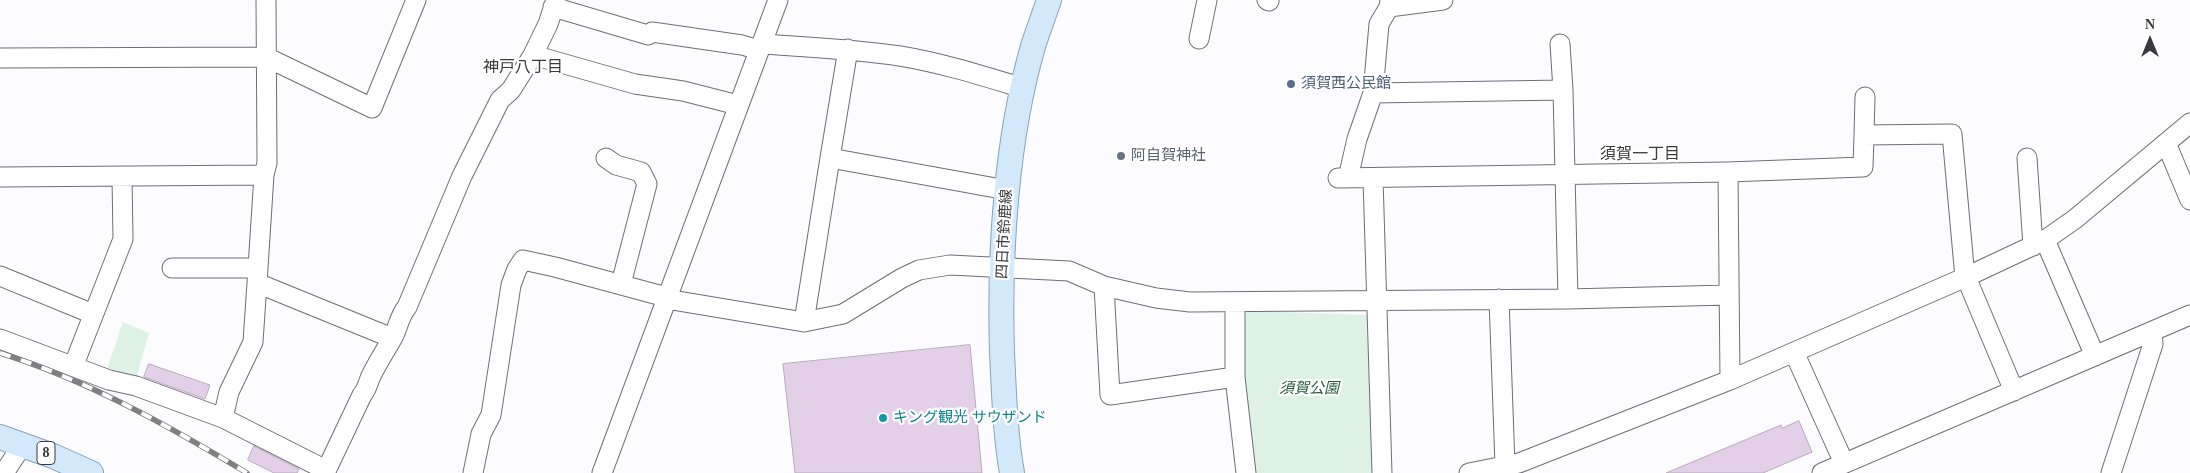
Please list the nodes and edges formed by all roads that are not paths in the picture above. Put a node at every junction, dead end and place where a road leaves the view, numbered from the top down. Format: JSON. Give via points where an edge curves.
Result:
{"nodes":[{"id":1,"x":266,"y":0,"type":"edge"},
{"id":2,"x":416,"y":0,"type":"edge"},
{"id":3,"x":778,"y":0,"type":"edge"},
{"id":4,"x":1049,"y":0,"type":"edge"},
{"id":5,"x":1208,"y":0,"type":"edge"},
{"id":6,"x":1443,"y":0,"type":"edge"},
{"id":7,"x":1390,"y":3,"type":"edge"},
{"id":8,"x":555,"y":4,"type":"edge"},
{"id":9,"x":1199,"y":38,"type":"dead end"},
{"id":10,"x":1560,"y":44,"type":"dead end"},
{"id":11,"x":761,"y":47,"type":"junction"},
{"id":12,"x":848,"y":49,"type":"junction"},
{"id":13,"x":533,"y":55,"type":"junction"},
{"id":14,"x":266,"y":57,"type":"junction"},
{"id":15,"x":0,"y":58,"type":"edge"},
{"id":16,"x":1023,"y":88,"type":"junction"},
{"id":17,"x":1563,"y":90,"type":"junction"},
{"id":18,"x":1373,"y":93,"type":"junction"},
{"id":19,"x":1866,"y":97,"type":"dead end"},
{"id":20,"x":738,"y":105,"type":"junction"},
{"id":21,"x":2190,"y":123,"type":"edge"},
{"id":22,"x":1864,"y":135,"type":"junction"},
{"id":23,"x":2166,"y":143,"type":"junction"},
{"id":24,"x":606,"y":158,"type":"dead end"},
{"id":25,"x":830,"y":158,"type":"junction"},
{"id":26,"x":2027,"y":158,"type":"dead end"},
{"id":27,"x":1728,"y":172,"type":"junction"},
{"id":28,"x":1565,"y":173,"type":"junction"},
{"id":29,"x":264,"y":175,"type":"junction"},
{"id":30,"x":0,"y":177,"type":"edge"},
{"id":31,"x":122,"y":177,"type":"junction"},
{"id":32,"x":1373,"y":178,"type":"junction"},
{"id":33,"x":1007,"y":190,"type":"junction"},
{"id":34,"x":2190,"y":200,"type":"edge"},
{"id":35,"x":2039,"y":243,"type":"junction"},
{"id":36,"x":1002,"y":267,"type":"junction"},
{"id":37,"x":172,"y":268,"type":"dead end"},
{"id":38,"x":0,"y":276,"type":"edge"},
{"id":39,"x":257,"y":276,"type":"junction"},
{"id":40,"x":1965,"y":278,"type":"junction"},
{"id":41,"x":621,"y":284,"type":"junction"},
{"id":42,"x":1104,"y":286,"type":"junction"},
{"id":43,"x":1728,"y":295,"type":"junction"},
{"id":44,"x":666,"y":298,"type":"junction"},
{"id":45,"x":1499,"y":299,"type":"junction"},
{"id":46,"x":1568,"y":299,"type":"junction"},
{"id":47,"x":1377,"y":301,"type":"junction"},
{"id":48,"x":1235,"y":303,"type":"junction"},
{"id":49,"x":93,"y":314,"type":"junction"},
{"id":50,"x":2190,"y":315,"type":"edge"},
{"id":51,"x":804,"y":322,"type":"junction"},
{"id":52,"x":2152,"y":332,"type":"junction"},
{"id":53,"x":392,"y":338,"type":"junction"},
{"id":54,"x":0,"y":339,"type":"edge"},
{"id":55,"x":1794,"y":352,"type":"junction"},
{"id":56,"x":2094,"y":356,"type":"junction"},
{"id":57,"x":73,"y":367,"type":"junction"},
{"id":58,"x":1235,"y":377,"type":"junction"},
{"id":59,"x":1730,"y":380,"type":"junction"},
{"id":60,"x":2014,"y":391,"type":"junction"},
{"id":61,"x":223,"y":418,"type":"junction"},
{"id":62,"x":0,"y":436,"type":"edge"},
{"id":63,"x":23,"y":444,"type":"junction"},
{"id":64,"x":1844,"y":463,"type":"junction"},
{"id":65,"x":1505,"y":465,"type":"junction"},
{"id":66,"x":326,"y":472,"type":"edge"},
{"id":67,"x":4,"y":473,"type":"edge"},
{"id":68,"x":91,"y":473,"type":"edge"},
{"id":69,"x":473,"y":473,"type":"edge"},
{"id":70,"x":602,"y":473,"type":"edge"},
{"id":71,"x":1012,"y":473,"type":"edge"},
{"id":72,"x":1246,"y":473,"type":"edge"},
{"id":73,"x":1382,"y":473,"type":"edge"},
{"id":74,"x":1469,"y":473,"type":"edge"},
{"id":75,"x":1822,"y":473,"type":"edge"},
{"id":76,"x":2111,"y":473,"type":"edge"}],
"edges":[{"from":1,"to":14,"type":"street"},
{"from":2,"to":14,"type":"street","via":[[372,108]]},
{"from":3,"to":11,"type":"street"},
{"from":4,"to":16,"type":"main road","name":"四日市鈴鹿線"},
{"from":5,"to":9,"type":"street"},
{"from":6,"to":7,"type":"street"},
{"from":7,"to":18,"type":"street","via":[[1379,24]]},
{"from":8,"to":11,"type":"street","via":[[648,35],[652,32]]},
{"from":8,"to":13,"type":"street"},
{"from":10,"to":17,"type":"street"},
{"from":11,"to":12,"type":"street"},
{"from":11,"to":20,"type":"street"},
{"from":12,"to":16,"type":"street","via":[[902,56]]},
{"from":12,"to":25,"type":"street"},
{"from":13,"to":20,"type":"street","via":[[635,84],[683,90]]},
{"from":13,"to":53,"type":"street","via":[[512,90],[500,100],[462,176]]},
{"from":14,"to":15,"type":"street"},
{"from":14,"to":29,"type":"street","via":[[267,163]]},
{"from":16,"to":33,"type":"main road","name":"四日市鈴鹿線"},
{"from":17,"to":18,"type":"street"},
{"from":17,"to":28,"type":"street"},
{"from":18,"to":32,"type":"street","via":[[1343,178]]},
{"from":19,"to":22,"type":"street"},
{"from":20,"to":44,"type":"street"},
{"from":21,"to":23,"type":"street"},
{"from":22,"to":27,"type":"street","via":[[1863,167]]},
{"from":22,"to":40,"type":"street","via":[[1952,134]]},
{"from":23,"to":34,"type":"street"},
{"from":23,"to":35,"type":"street","via":[[2075,219]]},
{"from":24,"to":41,"type":"street","via":[[616,165],[641,172],[648,184]]},
{"from":25,"to":33,"type":"street"},
{"from":25,"to":51,"type":"street"},
{"from":26,"to":35,"type":"street"},
{"from":27,"to":28,"type":"street"},
{"from":27,"to":43,"type":"street"},
{"from":28,"to":32,"type":"street"},
{"from":28,"to":46,"type":"street"},
{"from":29,"to":31,"type":"street"},
{"from":29,"to":39,"type":"street"},
{"from":30,"to":31,"type":"street"},
{"from":31,"to":49,"type":"street","via":[[123,239]]},
{"from":32,"to":47,"type":"street"},
{"from":33,"to":36,"type":"main road","name":"四日市鈴鹿線"},
{"from":35,"to":40,"type":"street"},
{"from":35,"to":56,"type":"street"},
{"from":36,"to":42,"type":"street","via":[[1069,271]]},
{"from":36,"to":51,"type":"street","via":[[950,265],[919,270],[843,314]]},
{"from":36,"to":71,"type":"main road","name":"四日市鈴鹿線","via":[[1003,380]]},
{"from":37,"to":39,"type":"street"},
{"from":38,"to":49,"type":"street"},
{"from":39,"to":53,"type":"street"},
{"from":39,"to":61,"type":"street","via":[[253,342],[229,392]]},
{"from":40,"to":55,"type":"street"},
{"from":40,"to":60,"type":"street"},
{"from":41,"to":44,"type":"street"},
{"from":41,"to":69,"type":"street","via":[[523,260],[511,285],[491,415],[481,434]]},
{"from":42,"to":48,"type":"street","via":[[1156,298]]},
{"from":42,"to":58,"type":"street","via":[[1110,395]]},
{"from":43,"to":46,"type":"street"},
{"from":43,"to":59,"type":"street"},
{"from":44,"to":51,"type":"street"},
{"from":44,"to":70,"type":"street"},
{"from":45,"to":46,"type":"street"},
{"from":45,"to":47,"type":"street"},
{"from":45,"to":65,"type":"street"},
{"from":47,"to":48,"type":"street"},
{"from":47,"to":73,"type":"street"},
{"from":48,"to":58,"type":"street"},
{"from":49,"to":57,"type":"street"},
{"from":50,"to":52,"type":"street"},
{"from":52,"to":56,"type":"street"},
{"from":52,"to":76,"type":"street","via":[[2153,344]]},
{"from":53,"to":66,"type":"street","via":[[372,372],[367,390]]},
{"from":54,"to":57,"type":"street"},
{"from":55,"to":59,"type":"street"},
{"from":55,"to":64,"type":"street"},
{"from":56,"to":60,"type":"street"},
{"from":57,"to":61,"type":"street"},
{"from":58,"to":72,"type":"street"},
{"from":59,"to":65,"type":"street"},
{"from":60,"to":64,"type":"street"},
{"from":61,"to":66,"type":"street"},
{"from":62,"to":63,"type":"main road","number":"8"},
{"from":63,"to":67,"type":"street"},
{"from":63,"to":68,"type":"main road","number":"8"},
{"from":64,"to":75,"type":"street"},
{"from":65,"to":74,"type":"street"}]}
